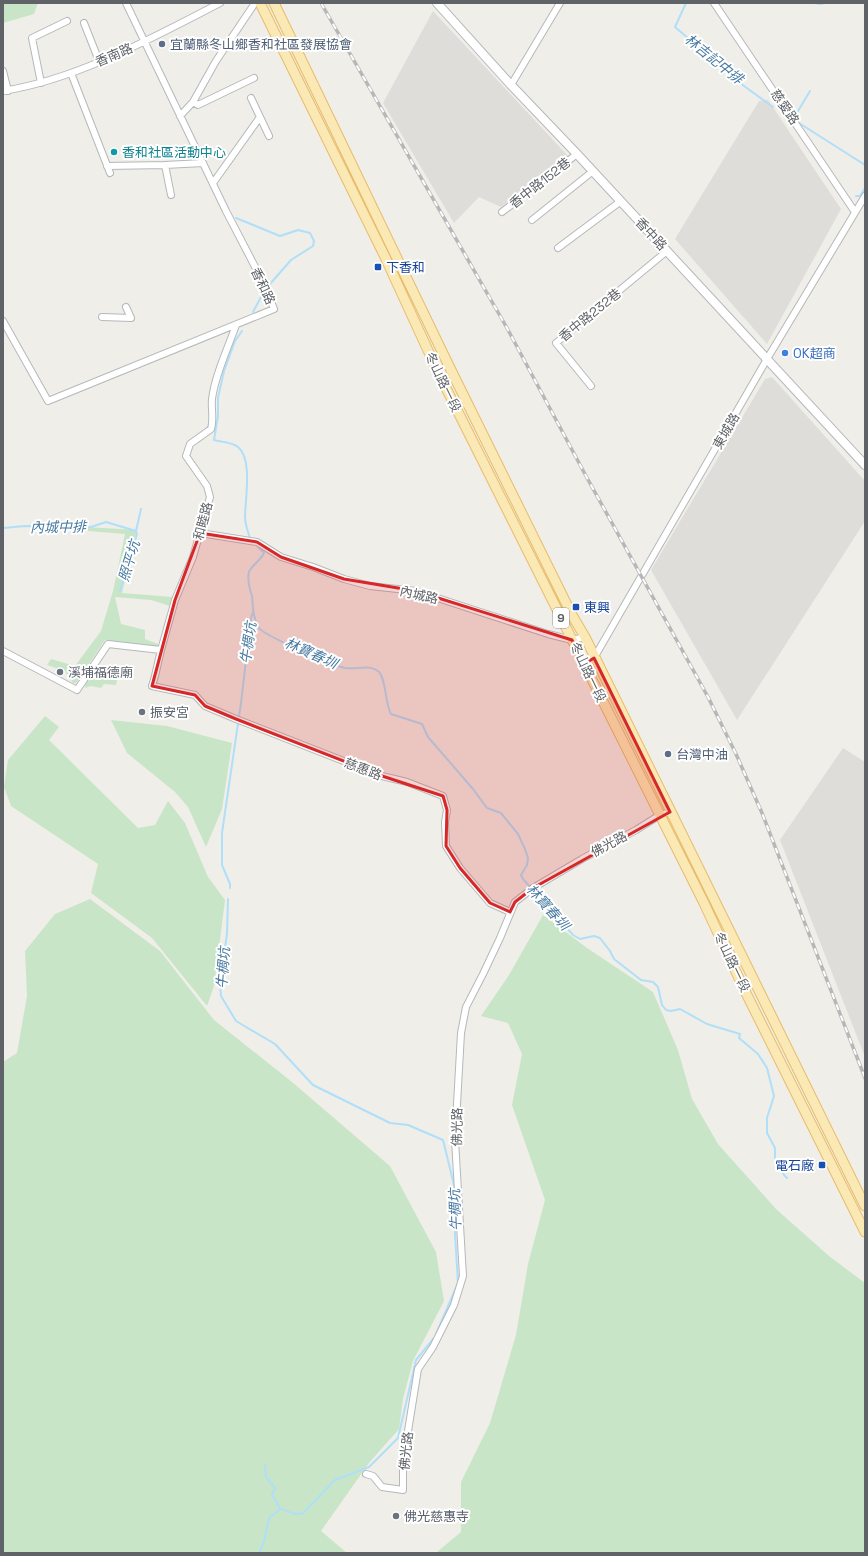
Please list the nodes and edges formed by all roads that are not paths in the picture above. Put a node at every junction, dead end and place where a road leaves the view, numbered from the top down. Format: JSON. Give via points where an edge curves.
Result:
{"nodes":[{"id":1,"x":126,"y":3,"type":"edge"},
{"id":2,"x":220,"y":3,"type":"edge"},
{"id":3,"x":255,"y":3,"type":"edge"},
{"id":4,"x":260,"y":3,"type":"edge"},
{"id":5,"x":274,"y":3,"type":"edge"},
{"id":6,"x":437,"y":3,"type":"edge"},
{"id":7,"x":560,"y":3,"type":"edge"},
{"id":8,"x":714,"y":3,"type":"edge"},
{"id":9,"x":67,"y":21,"type":"dead end"},
{"id":10,"x":84,"y":23,"type":"dead end"},
{"id":11,"x":144,"y":42,"type":"junction"},
{"id":12,"x":98,"y":61,"type":"junction"},
{"id":13,"x":3,"y":71,"type":"edge"},
{"id":14,"x":71,"y":73,"type":"junction"},
{"id":15,"x":254,"y":78,"type":"dead end"},
{"id":16,"x":41,"y":83,"type":"junction"},
{"id":17,"x":510,"y":85,"type":"junction"},
{"id":18,"x":5,"y":91,"type":"edge"},
{"id":19,"x":251,"y":98,"type":"dead end"},
{"id":20,"x":193,"y":102,"type":"junction"},
{"id":21,"x":180,"y":116,"type":"junction"},
{"id":22,"x":260,"y":117,"type":"junction"},
{"id":23,"x":269,"y":136,"type":"dead end"},
{"id":24,"x":577,"y":154,"type":"junction"},
{"id":25,"x":203,"y":163,"type":"junction"},
{"id":26,"x":165,"y":165,"type":"junction"},
{"id":27,"x":107,"y":166,"type":"junction"},
{"id":28,"x":593,"y":171,"type":"junction"},
{"id":29,"x":110,"y":173,"type":"dead end"},
{"id":30,"x":213,"y":184,"type":"junction"},
{"id":31,"x":171,"y":195,"type":"dead end"},
{"id":32,"x":865,"y":196,"type":"edge"},
{"id":33,"x":620,"y":201,"type":"junction"},
{"id":34,"x":502,"y":212,"type":"dead end"},
{"id":35,"x":855,"y":212,"type":"junction"},
{"id":36,"x":532,"y":220,"type":"dead end"},
{"id":37,"x":558,"y":248,"type":"dead end"},
{"id":38,"x":667,"y":251,"type":"junction"},
{"id":39,"x":395,"y":253,"type":"junction"},
{"id":40,"x":385,"y":257,"type":"junction"},
{"id":41,"x":126,"y":307,"type":"dead end"},
{"id":42,"x":102,"y":316,"type":"dead end"},
{"id":43,"x":3,"y":321,"type":"edge"},
{"id":44,"x":236,"y":325,"type":"junction"},
{"id":45,"x":767,"y":359,"type":"junction"},
{"id":46,"x":448,"y":366,"type":"junction"},
{"id":47,"x":437,"y":370,"type":"junction"},
{"id":48,"x":591,"y":386,"type":"dead end"},
{"id":49,"x":865,"y":465,"type":"edge"},
{"id":50,"x":200,"y":532,"type":"junction"},
{"id":51,"x":585,"y":637,"type":"junction"},
{"id":52,"x":572,"y":640,"type":"junction"},
{"id":53,"x":160,"y":650,"type":"junction"},
{"id":54,"x":3,"y":651,"type":"edge"},
{"id":55,"x":594,"y":658,"type":"junction"},
{"id":56,"x":584,"y":664,"type":"junction"},
{"id":57,"x":152,"y":686,"type":"joint"},
{"id":58,"x":670,"y":812,"type":"junction"},
{"id":59,"x":660,"y":815,"type":"junction"},
{"id":60,"x":510,"y":912,"type":"junction"},
{"id":61,"x":857,"y":1190,"type":"junction"},
{"id":62,"x":847,"y":1195,"type":"junction"},
{"id":63,"x":865,"y":1206,"type":"edge"},
{"id":64,"x":865,"y":1232,"type":"edge"},
{"id":65,"x":366,"y":1474,"type":"dead end"}],
"edges":[{"from":1,"to":11,"type":"street","name":"香和路"},
{"from":2,"to":11,"type":"street","name":"香南路"},
{"from":3,"to":20,"type":"street","via":[[216,61]]},
{"from":4,"to":40,"type":"main road","name":"冬山路一段","number":"9"},
{"from":5,"to":39,"type":"main road","name":"冬山路一段","number":"9"},
{"from":6,"to":17,"type":"street","name":"香中路"},
{"from":7,"to":17,"type":"street"},
{"from":8,"to":35,"type":"street","name":"慈愛路"},
{"from":9,"to":16,"type":"street","via":[[32,38]]},
{"from":10,"to":12,"type":"street"},
{"from":11,"to":12,"type":"street","name":"香南路"},
{"from":11,"to":21,"type":"street","name":"香和路"},
{"from":12,"to":14,"type":"street","name":"香南路"},
{"from":13,"to":18,"type":"street"},
{"from":14,"to":16,"type":"street","name":"香南路"},
{"from":14,"to":27,"type":"street"},
{"from":15,"to":20,"type":"street","via":[[198,105]]},
{"from":16,"to":18,"type":"street","name":"香南路"},
{"from":17,"to":24,"type":"street","name":"香中路"},
{"from":19,"to":22,"type":"street"},
{"from":20,"to":21,"type":"street"},
{"from":21,"to":25,"type":"street","name":"香和路"},
{"from":22,"to":23,"type":"street"},
{"from":22,"to":30,"type":"street"},
{"from":24,"to":28,"type":"street","name":"香中路"},
{"from":24,"to":34,"type":"street","name":"香中路152巷"},
{"from":25,"to":26,"type":"street"},
{"from":25,"to":30,"type":"street","name":"香和路"},
{"from":26,"to":27,"type":"street"},
{"from":26,"to":31,"type":"street"},
{"from":27,"to":29,"type":"street"},
{"from":28,"to":33,"type":"street","name":"香中路"},
{"from":28,"to":36,"type":"street"},
{"from":30,"to":44,"type":"street","name":"香和路","via":[[274,309]]},
{"from":32,"to":35,"type":"street","name":"東城路"},
{"from":33,"to":37,"type":"street"},
{"from":33,"to":38,"type":"street","name":"香中路"},
{"from":35,"to":45,"type":"street","name":"東城路"},
{"from":38,"to":45,"type":"street","name":"香中路"},
{"from":38,"to":48,"type":"street","name":"香中路232巷","via":[[556,343]]},
{"from":39,"to":40,"type":"main road"},
{"from":39,"to":46,"type":"main road","name":"冬山路一段","number":"9"},
{"from":40,"to":47,"type":"main road","name":"冬山路一段","number":"9"},
{"from":41,"to":42,"type":"street","via":[[131,318]]},
{"from":43,"to":44,"type":"street","name":"香和路","via":[[48,401]]},
{"from":44,"to":50,"type":"street","name":"和睦路","via":[[212,399],[211,429],[190,444],[186,456],[207,486],[210,497]]},
{"from":45,"to":49,"type":"street","name":"香中路"},
{"from":45,"to":55,"type":"street","name":"東城路"},
{"from":46,"to":47,"type":"main road"},
{"from":46,"to":51,"type":"main road","name":"冬山路一段","number":"9"},
{"from":47,"to":52,"type":"main road","name":"冬山路一段","number":"9"},
{"from":50,"to":52,"type":"street","name":"內城路","via":[[257,542],[281,557],[344,579],[370,586],[416,591]]},
{"from":50,"to":53,"type":"street","name":"和睦路"},
{"from":51,"to":52,"type":"street","name":"內城路"},
{"from":51,"to":55,"type":"main road","name":"冬山路一段","number":"9"},
{"from":52,"to":56,"type":"main road","name":"冬山路一段","number":"9"},
{"from":53,"to":54,"type":"street","via":[[108,644],[77,690]]},
{"from":53,"to":57,"type":"street","name":"和睦路"},
{"from":55,"to":56,"type":"street","name":"東城路"},
{"from":55,"to":58,"type":"main road","name":"冬山路一段","number":"9"},
{"from":56,"to":59,"type":"main road","name":"冬山路一段","number":"9"},
{"from":57,"to":60,"type":"street","name":"慈惠路","via":[[195,695],[205,706],[382,776],[408,782],[443,796],[447,810],[446,846],[460,868],[490,903]]},
{"from":58,"to":59,"type":"street","name":"佛光路"},
{"from":58,"to":61,"type":"main road","name":"冬山路一段","number":"9"},
{"from":59,"to":60,"type":"street","name":"佛光路","via":[[532,888],[515,902]]},
{"from":59,"to":62,"type":"main road","name":"冬山路一段","number":"9"},
{"from":60,"to":65,"type":"street","name":"佛光路","via":[[466,1007],[461,1033],[455,1140],[463,1276],[454,1305],[433,1347],[418,1369],[403,1462],[403,1490],[382,1487],[373,1476]]},
{"from":61,"to":62,"type":"main road"},
{"from":61,"to":63,"type":"main road","name":"冬山路一段","number":"9"},
{"from":62,"to":64,"type":"main road","name":"冬山路一段","number":"9"}]}
